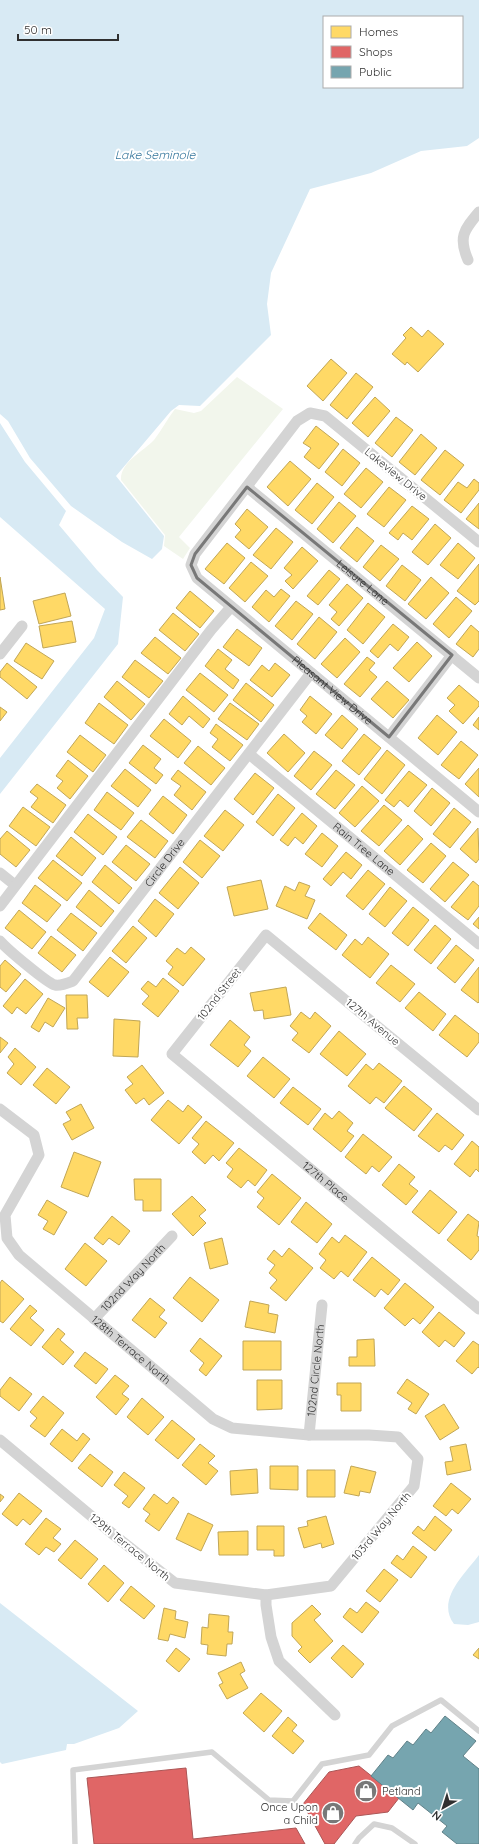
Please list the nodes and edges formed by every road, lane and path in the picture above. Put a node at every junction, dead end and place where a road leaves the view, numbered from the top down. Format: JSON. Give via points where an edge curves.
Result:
{"nodes":[{"id":1,"x":479,"y":212,"type":"edge"},
{"id":2,"x":468,"y":260,"type":"dead end"},
{"id":3,"x":247,"y":487,"type":"junction"},
{"id":4,"x":479,"y":542,"type":"edge"},
{"id":5,"x":231,"y":607,"type":"junction"},
{"id":6,"x":22,"y":626,"type":"dead end"},
{"id":7,"x":0,"y":654,"type":"edge"},
{"id":8,"x":452,"y":655,"type":"junction"},
{"id":9,"x":311,"y":673,"type":"junction"},
{"id":10,"x":479,"y":678,"type":"edge"},
{"id":11,"x":388,"y":737,"type":"junction"},
{"id":12,"x":249,"y":754,"type":"junction"},
{"id":13,"x":479,"y":812,"type":"edge"},
{"id":14,"x":0,"y":873,"type":"edge"},
{"id":15,"x":16,"y":885,"type":"junction"},
{"id":16,"x":0,"y":906,"type":"edge"},
{"id":17,"x":266,"y":935,"type":"joint"},
{"id":18,"x":0,"y":941,"type":"edge"},
{"id":19,"x":479,"y":944,"type":"edge"},
{"id":20,"x":172,"y":1054,"type":"joint"},
{"id":21,"x":0,"y":1109,"type":"edge"},
{"id":22,"x":479,"y":1110,"type":"edge"},
{"id":23,"x":172,"y":1236,"type":"dead end"},
{"id":24,"x":322,"y":1305,"type":"dead end"},
{"id":25,"x":479,"y":1308,"type":"edge"},
{"id":26,"x":94,"y":1319,"type":"junction"},
{"id":27,"x":309,"y":1435,"type":"junction"},
{"id":28,"x":0,"y":1440,"type":"edge"},
{"id":29,"x":418,"y":1459,"type":"joint"},
{"id":30,"x":331,"y":1586,"type":"joint"},
{"id":31,"x":266,"y":1595,"type":"junction"},
{"id":32,"x":335,"y":1715,"type":"dead end"},
{"id":33,"x":479,"y":1731,"type":"edge"},
{"id":34,"x":74,"y":1844,"type":"edge"},
{"id":35,"x":355,"y":1844,"type":"edge"},
{"id":36,"x":415,"y":1844,"type":"edge"}],
"edges":[{"from":1,"to":2,"type":"street","via":[[463,233],[463,248]]},
{"from":3,"to":4,"type":"street","name":"Lakeview Drive","via":[[297,421],[310,413],[325,416]]},
{"from":3,"to":5,"type":"street","name":"Pleasant View Drive","via":[[195,554],[191,564],[197,578]]},
{"from":3,"to":8,"type":"street","name":"Leisure Lane"},
{"from":5,"to":9,"type":"street","name":"Pleasant View Drive"},
{"from":5,"to":15,"type":"street"},
{"from":6,"to":7,"type":"street"},
{"from":8,"to":10,"type":"street","name":"Leisure Lane"},
{"from":8,"to":11,"type":"street"},
{"from":9,"to":11,"type":"street","name":"Pleasant View Drive"},
{"from":9,"to":12,"type":"street","name":"Circle Drive"},
{"from":11,"to":13,"type":"street","name":"Pleasant View Drive"},
{"from":12,"to":18,"type":"street","name":"Circle Drive","via":[[73,981],[54,985]]},
{"from":12,"to":19,"type":"street","name":"Rain Tree Lane"},
{"from":14,"to":15,"type":"street"},
{"from":15,"to":16,"type":"street"},
{"from":17,"to":20,"type":"street","name":"102nd Street"},
{"from":17,"to":22,"type":"street","name":"127th Avenue"},
{"from":20,"to":25,"type":"street","name":"127th Place"},
{"from":21,"to":26,"type":"street","name":"128th Terrace North","via":[[34,1135],[39,1155],[5,1215],[7,1238],[19,1255]]},
{"from":23,"to":26,"type":"street","name":"102nd Way North"},
{"from":24,"to":27,"type":"street","name":"102nd Circle North"},
{"from":26,"to":27,"type":"street","name":"128th Terrace North","via":[[213,1419],[232,1428]]},
{"from":27,"to":29,"type":"street","name":"128th Terrace North","via":[[398,1437]]},
{"from":28,"to":31,"type":"street","name":"129th Terrace North","via":[[175,1583]]},
{"from":29,"to":30,"type":"street","name":"103rd Way North","via":[[414,1486]]},
{"from":30,"to":31,"type":"street","name":"129th Terrace North"},
{"from":31,"to":32,"type":"street","via":[[271,1637],[279,1661]]},
{"from":33,"to":34,"type":"lane","via":[[441,1700],[392,1726],[369,1756],[322,1764],[293,1801],[268,1800],[212,1752],[73,1770]]},
{"from":35,"to":36,"type":"lane","via":[[374,1824],[392,1828]]}]}
